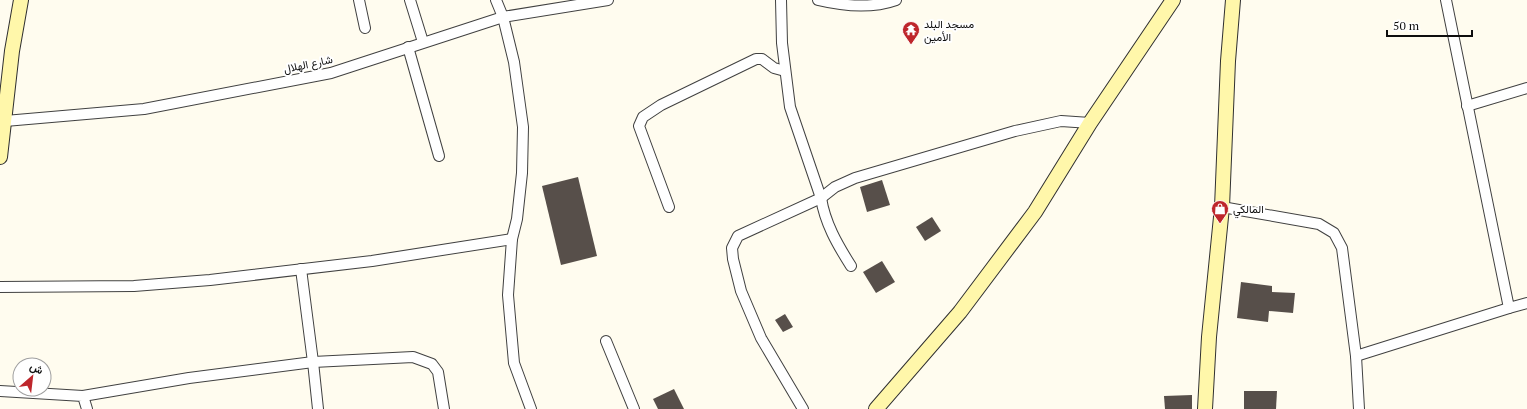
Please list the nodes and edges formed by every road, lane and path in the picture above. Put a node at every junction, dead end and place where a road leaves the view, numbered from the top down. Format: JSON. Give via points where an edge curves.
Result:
{"nodes":[{"id":1,"x":21,"y":0,"type":"edge"},
{"id":2,"x":359,"y":0,"type":"edge"},
{"id":3,"x":410,"y":0,"type":"edge"},
{"id":4,"x":496,"y":0,"type":"edge"},
{"id":5,"x":608,"y":0,"type":"edge"},
{"id":6,"x":781,"y":0,"type":"edge"},
{"id":7,"x":818,"y":0,"type":"edge"},
{"id":8,"x":896,"y":0,"type":"edge"},
{"id":9,"x":1173,"y":0,"type":"edge"},
{"id":10,"x":1233,"y":0,"type":"edge"},
{"id":11,"x":1446,"y":0,"type":"edge"},
{"id":12,"x":503,"y":17,"type":"junction"},
{"id":13,"x":365,"y":28,"type":"dead end"},
{"id":14,"x":423,"y":42,"type":"junction"},
{"id":15,"x":408,"y":47,"type":"junction"},
{"id":16,"x":784,"y":71,"type":"junction"},
{"id":17,"x":1527,"y":88,"type":"edge"},
{"id":18,"x":1467,"y":106,"type":"junction"},
{"id":19,"x":5,"y":120,"type":"junction"},
{"id":20,"x":1090,"y":123,"type":"junction"},
{"id":21,"x":439,"y":156,"type":"dead end"},
{"id":22,"x":0,"y":157,"type":"edge"},
{"id":23,"x":821,"y":198,"type":"junction"},
{"id":24,"x":669,"y":207,"type":"dead end"},
{"id":25,"x":1222,"y":207,"type":"junction"},
{"id":26,"x":512,"y":239,"type":"junction"},
{"id":27,"x":851,"y":266,"type":"dead end"},
{"id":28,"x":301,"y":269,"type":"junction"},
{"id":29,"x":0,"y":287,"type":"edge"},
{"id":30,"x":1527,"y":303,"type":"edge"},
{"id":31,"x":1509,"y":308,"type":"junction"},
{"id":32,"x":606,"y":341,"type":"dead end"},
{"id":33,"x":1356,"y":356,"type":"junction"},
{"id":34,"x":314,"y":362,"type":"junction"},
{"id":35,"x":0,"y":391,"type":"edge"},
{"id":36,"x":83,"y":396,"type":"junction"},
{"id":37,"x":879,"y":408,"type":"edge"},
{"id":38,"x":88,"y":409,"type":"edge"},
{"id":39,"x":318,"y":409,"type":"edge"},
{"id":40,"x":444,"y":409,"type":"edge"},
{"id":41,"x":531,"y":409,"type":"edge"},
{"id":42,"x":634,"y":409,"type":"edge"},
{"id":43,"x":803,"y":409,"type":"edge"},
{"id":44,"x":1205,"y":409,"type":"edge"},
{"id":45,"x":1359,"y":409,"type":"edge"}],
"edges":[{"from":1,"to":19,"type":"street","via":[[12,51]]},
{"from":2,"to":13,"type":"street"},
{"from":3,"to":14,"type":"street"},
{"from":4,"to":12,"type":"street"},
{"from":5,"to":12,"type":"street","name":"شارع الهلال"},
{"from":6,"to":16,"type":"street"},
{"from":7,"to":8,"type":"street","via":[[853,6]]},
{"from":9,"to":20,"type":"street"},
{"from":10,"to":25,"type":"street"},
{"from":11,"to":18,"type":"street"},
{"from":12,"to":14,"type":"street","name":"شارع الهلال"},
{"from":12,"to":26,"type":"street","via":[[514,62],[523,127],[522,173]]},
{"from":14,"to":15,"type":"street","name":"شارع الهلال"},
{"from":15,"to":19,"type":"street","name":"شارع الهلال","via":[[331,73],[144,109]]},
{"from":15,"to":21,"type":"street"},
{"from":16,"to":23,"type":"street","via":[[790,107]]},
{"from":16,"to":24,"type":"street","via":[[774,68],[762,59],[756,60],[684,93],[642,117],[639,126]]},
{"from":17,"to":18,"type":"street"},
{"from":18,"to":31,"type":"street"},
{"from":19,"to":22,"type":"street"},
{"from":20,"to":23,"type":"street","via":[[1061,121],[1015,131],[855,178]]},
{"from":20,"to":37,"type":"street","via":[[1035,212],[960,312]]},
{"from":23,"to":27,"type":"street","via":[[823,212],[836,242]]},
{"from":23,"to":43,"type":"street","via":[[738,236],[732,248],[741,290],[761,338]]},
{"from":25,"to":33,"type":"street","via":[[1319,224],[1334,233],[1342,248]]},
{"from":25,"to":44,"type":"street","via":[[1209,337]]},
{"from":26,"to":28,"type":"street","via":[[372,261]]},
{"from":26,"to":41,"type":"street","via":[[508,295],[514,363]]},
{"from":28,"to":29,"type":"street","via":[[134,286]]},
{"from":28,"to":34,"type":"street"},
{"from":30,"to":31,"type":"street"},
{"from":31,"to":33,"type":"street"},
{"from":32,"to":42,"type":"street"},
{"from":33,"to":45,"type":"street"},
{"from":34,"to":36,"type":"street","via":[[189,378]]},
{"from":34,"to":39,"type":"street"},
{"from":34,"to":40,"type":"street","via":[[413,357],[423,359],[432,364],[438,372]]},
{"from":35,"to":36,"type":"street"},
{"from":36,"to":38,"type":"street"}]}
